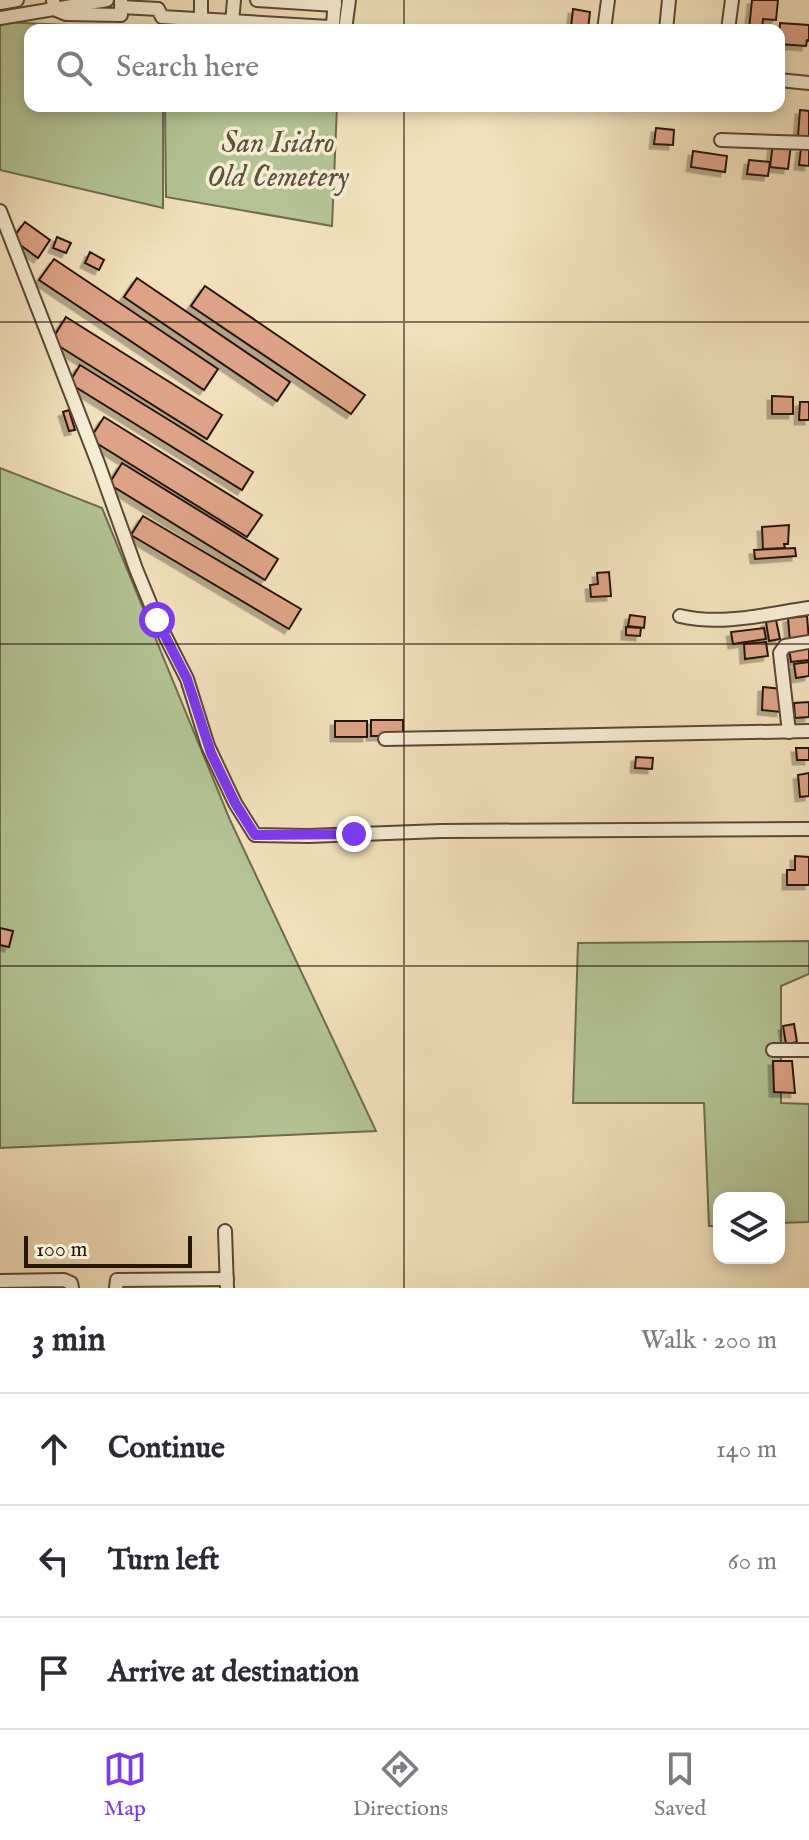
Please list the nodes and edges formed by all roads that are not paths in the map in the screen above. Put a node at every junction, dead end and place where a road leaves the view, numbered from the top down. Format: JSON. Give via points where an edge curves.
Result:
{"nodes":[{"id":1,"x":17,"y":0,"type":"edge"},
{"id":2,"x":107,"y":0,"type":"edge"},
{"id":3,"x":201,"y":0,"type":"edge"},
{"id":4,"x":234,"y":0,"type":"edge"},
{"id":5,"x":257,"y":0,"type":"edge"},
{"id":6,"x":349,"y":0,"type":"edge"},
{"id":7,"x":608,"y":0,"type":"edge"},
{"id":8,"x":669,"y":0,"type":"edge"},
{"id":9,"x":732,"y":0,"type":"edge"},
{"id":10,"x":0,"y":3,"type":"edge"},
{"id":11,"x":335,"y":3,"type":"edge"},
{"id":12,"x":53,"y":4,"type":"edge"},
{"id":13,"x":121,"y":4,"type":"edge"},
{"id":14,"x":0,"y":18,"type":"edge"},
{"id":15,"x":201,"y":19,"type":"junction"},
{"id":16,"x":232,"y":22,"type":"junction"},
{"id":17,"x":271,"y":24,"type":"edge"},
{"id":18,"x":333,"y":24,"type":"edge"},
{"id":19,"x":346,"y":24,"type":"edge"},
{"id":20,"x":605,"y":24,"type":"edge"},
{"id":21,"x":667,"y":24,"type":"edge"},
{"id":22,"x":729,"y":24,"type":"edge"},
{"id":23,"x":785,"y":81,"type":"edge"},
{"id":24,"x":809,"y":83,"type":"edge"},
{"id":25,"x":721,"y":140,"type":"dead end"},
{"id":26,"x":809,"y":143,"type":"edge"},
{"id":27,"x":0,"y":211,"type":"edge"},
{"id":28,"x":809,"y":608,"type":"edge"},
{"id":29,"x":680,"y":616,"type":"dead end"},
{"id":30,"x":809,"y":642,"type":"edge"},
{"id":31,"x":809,"y":731,"type":"edge"},
{"id":32,"x":789,"y":732,"type":"junction"},
{"id":33,"x":385,"y":739,"type":"dead end"},
{"id":34,"x":809,"y":829,"type":"edge"},
{"id":35,"x":773,"y":1050,"type":"dead end"},
{"id":36,"x":809,"y":1050,"type":"edge"},
{"id":37,"x":225,"y":1231,"type":"dead end"},
{"id":38,"x":0,"y":1281,"type":"edge"},
{"id":39,"x":227,"y":1284,"type":"edge"},
{"id":40,"x":72,"y":1288,"type":"edge"},
{"id":41,"x":116,"y":1288,"type":"edge"}],
"edges":[{"from":1,"to":10,"type":"street"},
{"from":2,"to":12,"type":"street"},
{"from":3,"to":15,"type":"street"},
{"from":4,"to":16,"type":"street"},
{"from":5,"to":11,"type":"street"},
{"from":6,"to":19,"type":"street"},
{"from":7,"to":20,"type":"street"},
{"from":8,"to":21,"type":"street"},
{"from":9,"to":22,"type":"street"},
{"from":11,"to":18,"type":"street"},
{"from":12,"to":13,"type":"street","via":[[66,14],[121,15]]},
{"from":12,"to":14,"type":"street"},
{"from":13,"to":15,"type":"street","via":[[158,9],[162,17]]},
{"from":15,"to":16,"type":"street"},
{"from":16,"to":17,"type":"street"},
{"from":23,"to":24,"type":"street"},
{"from":25,"to":26,"type":"street"},
{"from":27,"to":34,"type":"street","via":[[136,569],[187,679],[208,746],[255,835]]},
{"from":28,"to":29,"type":"street","via":[[716,620]]},
{"from":30,"to":32,"type":"street","via":[[785,646],[780,653]]},
{"from":31,"to":32,"type":"street"},
{"from":32,"to":33,"type":"street"},
{"from":35,"to":36,"type":"street"},
{"from":37,"to":39,"type":"street"},
{"from":38,"to":40,"type":"street","via":[[64,1280]]},
{"from":39,"to":41,"type":"street","via":[[117,1280]]}]}
